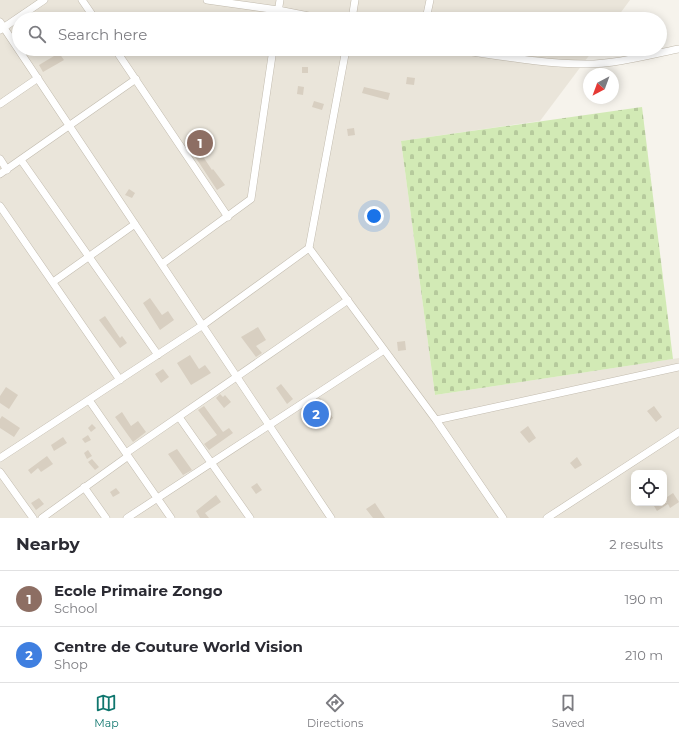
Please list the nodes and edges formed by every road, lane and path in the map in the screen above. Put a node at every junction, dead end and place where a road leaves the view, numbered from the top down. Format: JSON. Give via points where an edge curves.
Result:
{"nodes":[{"id":1,"x":44,"y":0,"type":"edge"},
{"id":2,"x":82,"y":0,"type":"edge"},
{"id":3,"x":207,"y":0,"type":"edge"},
{"id":4,"x":280,"y":0,"type":"edge"},
{"id":5,"x":355,"y":0,"type":"edge"},
{"id":6,"x":430,"y":0,"type":"edge"},
{"id":7,"x":278,"y":10,"type":"junction"},
{"id":8,"x":24,"y":12,"type":"edge"},
{"id":9,"x":90,"y":12,"type":"edge"},
{"id":10,"x":288,"y":12,"type":"edge"},
{"id":11,"x":353,"y":12,"type":"edge"},
{"id":12,"x":427,"y":12,"type":"edge"},
{"id":13,"x":12,"y":19,"type":"edge"},
{"id":14,"x":1,"y":26,"type":"edge"},
{"id":15,"x":12,"y":41,"type":"edge"},
{"id":16,"x":679,"y":49,"type":"edge"},
{"id":17,"x":667,"y":51,"type":"edge"},
{"id":18,"x":22,"y":56,"type":"edge"},
{"id":19,"x":120,"y":56,"type":"edge"},
{"id":20,"x":272,"y":56,"type":"edge"},
{"id":21,"x":345,"y":56,"type":"edge"},
{"id":22,"x":507,"y":56,"type":"edge"},
{"id":23,"x":644,"y":56,"type":"edge"},
{"id":24,"x":38,"y":78,"type":"junction"},
{"id":25,"x":136,"y":79,"type":"junction"},
{"id":26,"x":0,"y":104,"type":"edge"},
{"id":27,"x":69,"y":126,"type":"junction"},
{"id":28,"x":0,"y":159,"type":"edge"},
{"id":29,"x":21,"y":160,"type":"junction"},
{"id":30,"x":7,"y":170,"type":"junction"},
{"id":31,"x":0,"y":174,"type":"edge"},
{"id":32,"x":0,"y":206,"type":"edge"},
{"id":33,"x":228,"y":217,"type":"junction"},
{"id":34,"x":135,"y":224,"type":"junction"},
{"id":35,"x":309,"y":248,"type":"junction"},
{"id":36,"x":89,"y":257,"type":"junction"},
{"id":37,"x":162,"y":264,"type":"junction"},
{"id":38,"x":53,"y":282,"type":"junction"},
{"id":39,"x":348,"y":300,"type":"junction"},
{"id":40,"x":203,"y":326,"type":"junction"},
{"id":41,"x":384,"y":350,"type":"junction"},
{"id":42,"x":158,"y":355,"type":"junction"},
{"id":43,"x":679,"y":367,"type":"edge"},
{"id":44,"x":237,"y":377,"type":"junction"},
{"id":45,"x":120,"y":380,"type":"junction"},
{"id":46,"x":88,"y":400,"type":"junction"},
{"id":47,"x":179,"y":417,"type":"junction"},
{"id":48,"x":436,"y":420,"type":"junction"},
{"id":49,"x":269,"y":425,"type":"junction"},
{"id":50,"x":679,"y":432,"type":"edge"},
{"id":51,"x":126,"y":455,"type":"junction"},
{"id":52,"x":0,"y":458,"type":"edge"},
{"id":53,"x":212,"y":463,"type":"junction"},
{"id":54,"x":0,"y":472,"type":"edge"},
{"id":55,"x":84,"y":488,"type":"junction"},
{"id":56,"x":157,"y":498,"type":"junction"},
{"id":57,"x":33,"y":518,"type":"edge"},
{"id":58,"x":42,"y":518,"type":"edge"},
{"id":59,"x":106,"y":518,"type":"edge"},
{"id":60,"x":127,"y":518,"type":"edge"},
{"id":61,"x":171,"y":518,"type":"edge"},
{"id":62,"x":250,"y":518,"type":"edge"},
{"id":63,"x":331,"y":518,"type":"edge"},
{"id":64,"x":503,"y":518,"type":"edge"},
{"id":65,"x":547,"y":518,"type":"edge"}],
"edges":[{"from":1,"to":8,"type":"street"},
{"from":2,"to":9,"type":"street"},
{"from":3,"to":7,"type":"street"},
{"from":4,"to":7,"type":"street"},
{"from":5,"to":11,"type":"street"},
{"from":6,"to":12,"type":"street"},
{"from":7,"to":10,"type":"street"},
{"from":13,"to":14,"type":"street"},
{"from":14,"to":15,"type":"street"},
{"from":16,"to":17,"type":"street"},
{"from":18,"to":24,"type":"street"},
{"from":19,"to":25,"type":"street"},
{"from":20,"to":33,"type":"street","via":[[251,199]]},
{"from":21,"to":35,"type":"street"},
{"from":22,"to":23,"type":"street","via":[[586,64]]},
{"from":24,"to":26,"type":"street"},
{"from":24,"to":27,"type":"street"},
{"from":25,"to":27,"type":"street"},
{"from":25,"to":33,"type":"street"},
{"from":27,"to":29,"type":"street"},
{"from":27,"to":34,"type":"street"},
{"from":28,"to":30,"type":"street"},
{"from":29,"to":30,"type":"street"},
{"from":29,"to":36,"type":"street"},
{"from":30,"to":31,"type":"street"},
{"from":32,"to":38,"type":"street"},
{"from":33,"to":37,"type":"street"},
{"from":34,"to":36,"type":"street"},
{"from":34,"to":37,"type":"street"},
{"from":35,"to":39,"type":"street"},
{"from":35,"to":40,"type":"street"},
{"from":36,"to":38,"type":"street"},
{"from":36,"to":42,"type":"street"},
{"from":37,"to":40,"type":"street"},
{"from":38,"to":45,"type":"street"},
{"from":39,"to":41,"type":"street"},
{"from":39,"to":44,"type":"street"},
{"from":40,"to":42,"type":"street"},
{"from":40,"to":44,"type":"street"},
{"from":41,"to":48,"type":"street"},
{"from":41,"to":49,"type":"street"},
{"from":42,"to":45,"type":"street"},
{"from":43,"to":48,"type":"street"},
{"from":44,"to":47,"type":"street"},
{"from":44,"to":49,"type":"street"},
{"from":45,"to":46,"type":"street"},
{"from":46,"to":51,"type":"street"},
{"from":46,"to":52,"type":"street"},
{"from":47,"to":51,"type":"street"},
{"from":47,"to":53,"type":"street"},
{"from":48,"to":64,"type":"street"},
{"from":49,"to":53,"type":"street"},
{"from":49,"to":63,"type":"street"},
{"from":50,"to":65,"type":"street"},
{"from":51,"to":55,"type":"street"},
{"from":51,"to":56,"type":"street"},
{"from":53,"to":56,"type":"street"},
{"from":53,"to":62,"type":"street"},
{"from":54,"to":57,"type":"street"},
{"from":55,"to":58,"type":"street"},
{"from":55,"to":59,"type":"street"},
{"from":56,"to":60,"type":"street"},
{"from":56,"to":61,"type":"street"}]}
